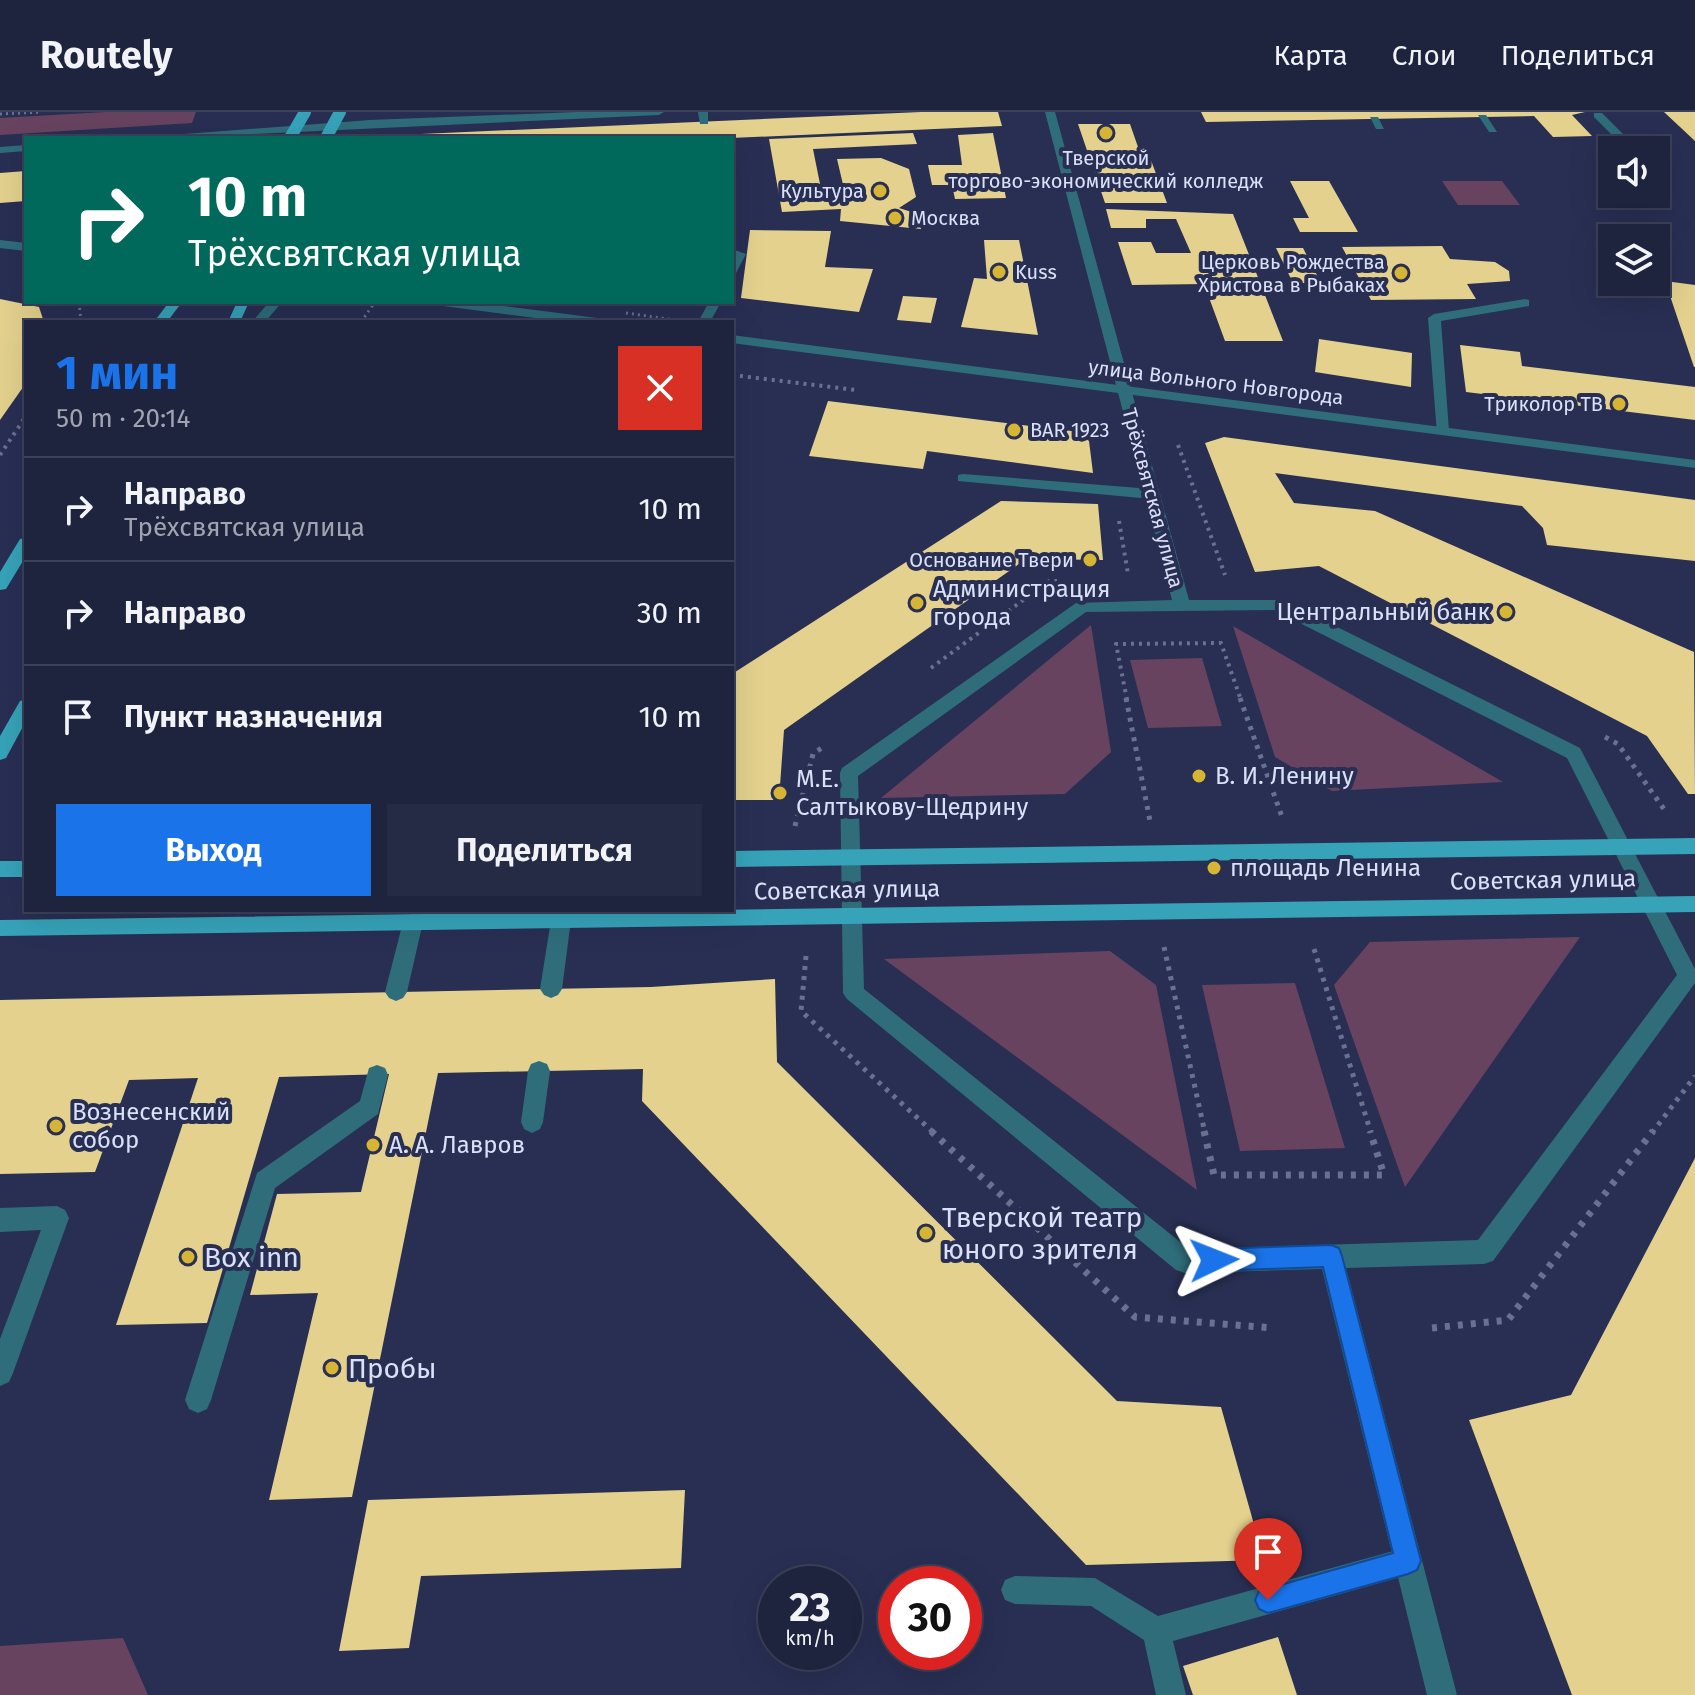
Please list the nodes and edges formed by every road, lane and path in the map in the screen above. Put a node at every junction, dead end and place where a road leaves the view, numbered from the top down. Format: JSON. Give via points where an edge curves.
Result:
{"nodes":[{"id":1,"x":42,"y":112,"type":"edge"},
{"id":2,"x":305,"y":112,"type":"edge"},
{"id":3,"x":340,"y":112,"type":"edge"},
{"id":4,"x":659,"y":112,"type":"edge"},
{"id":5,"x":1050,"y":112,"type":"edge"},
{"id":6,"x":0,"y":114,"type":"edge"},
{"id":7,"x":1598,"y":115,"type":"dead end"},
{"id":8,"x":1482,"y":117,"type":"dead end"},
{"id":9,"x":370,"y":123,"type":"junction"},
{"id":10,"x":1493,"y":130,"type":"dead end"},
{"id":11,"x":246,"y":135,"type":"edge"},
{"id":12,"x":221,"y":136,"type":"edge"},
{"id":13,"x":291,"y":136,"type":"edge"},
{"id":14,"x":327,"y":136,"type":"edge"},
{"id":15,"x":364,"y":136,"type":"edge"},
{"id":16,"x":1619,"y":136,"type":"dead end"},
{"id":17,"x":24,"y":148,"type":"edge"},
{"id":18,"x":0,"y":150,"type":"edge"},
{"id":19,"x":0,"y":244,"type":"edge"},
{"id":20,"x":24,"y":247,"type":"edge"},
{"id":21,"x":1525,"y":303,"type":"dead end"},
{"id":22,"x":174,"y":304,"type":"edge"},
{"id":23,"x":274,"y":304,"type":"edge"},
{"id":24,"x":458,"y":304,"type":"edge"},
{"id":25,"x":162,"y":320,"type":"edge"},
{"id":26,"x":260,"y":320,"type":"edge"},
{"id":27,"x":582,"y":320,"type":"edge"},
{"id":28,"x":734,"y":339,"type":"edge"},
{"id":29,"x":1124,"y":390,"type":"junction"},
{"id":30,"x":24,"y":419,"type":"edge"},
{"id":31,"x":1442,"y":431,"type":"junction"},
{"id":32,"x":1175,"y":438,"type":"dead end"},
{"id":33,"x":0,"y":455,"type":"edge"},
{"id":34,"x":1695,"y":464,"type":"edge"},
{"id":35,"x":963,"y":478,"type":"dead end"},
{"id":36,"x":1152,"y":494,"type":"junction"},
{"id":37,"x":24,"y":546,"type":"edge"},
{"id":38,"x":1227,"y":581,"type":"dead end"},
{"id":39,"x":0,"y":585,"type":"edge"},
{"id":40,"x":1182,"y":606,"type":"junction"},
{"id":41,"x":24,"y":709,"type":"edge"},
{"id":42,"x":0,"y":753,"type":"edge"},
{"id":43,"x":1283,"y":821,"type":"dead end"},
{"id":44,"x":1151,"y":824,"type":"dead end"},
{"id":45,"x":1695,"y":846,"type":"edge"},
{"id":46,"x":1622,"y":847,"type":"junction"},
{"id":47,"x":851,"y":857,"type":"junction"},
{"id":48,"x":734,"y":859,"type":"edge"},
{"id":49,"x":0,"y":869,"type":"edge"},
{"id":50,"x":24,"y":869,"type":"edge"},
{"id":51,"x":1695,"y":904,"type":"edge"},
{"id":52,"x":1651,"y":905,"type":"junction"},
{"id":53,"x":852,"y":916,"type":"junction"},
{"id":54,"x":561,"y":920,"type":"junction"},
{"id":55,"x":413,"y":922,"type":"junction"},
{"id":56,"x":0,"y":928,"type":"edge"},
{"id":57,"x":1164,"y":947,"type":"dead end"},
{"id":58,"x":1314,"y":949,"type":"dead end"},
{"id":59,"x":806,"y":956,"type":"dead end"},
{"id":60,"x":551,"y":989,"type":"dead end"},
{"id":61,"x":396,"y":992,"type":"dead end"},
{"id":62,"x":539,"y":1071,"type":"dead end"},
{"id":63,"x":377,"y":1075,"type":"dead end"},
{"id":64,"x":1695,"y":1076,"type":"edge"},
{"id":65,"x":532,"y":1122,"type":"dead end"},
{"id":66,"x":0,"y":1220,"type":"edge"},
{"id":67,"x":1331,"y":1256,"type":"junction"},
{"id":68,"x":1273,"y":1328,"type":"dead end"},
{"id":69,"x":1432,"y":1328,"type":"dead end"},
{"id":70,"x":0,"y":1373,"type":"edge"},
{"id":71,"x":198,"y":1400,"type":"dead end"},
{"id":72,"x":1408,"y":1561,"type":"junction"},
{"id":73,"x":1015,"y":1590,"type":"dead end"},
{"id":74,"x":1156,"y":1631,"type":"junction"},
{"id":75,"x":1171,"y":1695,"type":"edge"},
{"id":76,"x":1442,"y":1695,"type":"edge"}],
"edges":[{"from":1,"to":6,"type":"path"},
{"from":2,"to":13,"type":"main road","bridge":true},
{"from":3,"to":14,"type":"main road","bridge":true},
{"from":4,"to":9,"type":"street","via":[[589,121]]},
{"from":5,"to":29,"type":"street","name":"Трёхсвятская улица"},
{"from":7,"to":16,"type":"street"},
{"from":8,"to":10,"type":"street"},
{"from":9,"to":11,"type":"street"},
{"from":9,"to":15,"type":"street"},
{"from":11,"to":12,"type":"street"},
{"from":17,"to":18,"type":"street"},
{"from":19,"to":20,"type":"street"},
{"from":21,"to":31,"type":"street","via":[[1434,318]]},
{"from":22,"to":25,"type":"main road"},
{"from":23,"to":26,"type":"street"},
{"from":24,"to":27,"type":"street"},
{"from":28,"to":29,"type":"street","name":"улица Вольного Новгорода"},
{"from":29,"to":31,"type":"street","name":"улица Вольного Новгорода"},
{"from":29,"to":36,"type":"street","name":"Трёхсвятская улица"},
{"from":30,"to":33,"type":"path"},
{"from":31,"to":34,"type":"street","name":"улица Вольного Новгорода"},
{"from":32,"to":38,"type":"path"},
{"from":35,"to":36,"type":"street"},
{"from":36,"to":40,"type":"street","name":"Трёхсвятская улица"},
{"from":37,"to":39,"type":"main road"},
{"from":40,"to":46,"type":"street","via":[[1277,604],[1574,753]]},
{"from":40,"to":47,"type":"street","via":[[1082,607],[849,773]]},
{"from":41,"to":42,"type":"main road"},
{"from":43,"to":44,"type":"path","via":[[1221,643],[1116,644]]},
{"from":45,"to":46,"type":"main road","name":"Советская улица"},
{"from":46,"to":47,"type":"main road","name":"Советская улица"},
{"from":46,"to":52,"type":"street"},
{"from":47,"to":48,"type":"main road","name":"Советская улица"},
{"from":47,"to":53,"type":"street"},
{"from":49,"to":50,"type":"main road"},
{"from":51,"to":52,"type":"main road","name":"Советская улица"},
{"from":52,"to":53,"type":"main road","name":"Советская улица"},
{"from":52,"to":67,"type":"street","via":[[1688,976],[1484,1252]]},
{"from":53,"to":54,"type":"main road","name":"Советская улица"},
{"from":53,"to":67,"type":"street","via":[[854,993],[1185,1261]]},
{"from":54,"to":55,"type":"main road","name":"Советская улица"},
{"from":54,"to":60,"type":"street"},
{"from":55,"to":56,"type":"main road","name":"Советская улица"},
{"from":55,"to":61,"type":"street"},
{"from":57,"to":58,"type":"path","via":[[1214,1175],[1384,1175]]},
{"from":59,"to":68,"type":"path","via":[[801,1011],[1135,1317]]},
{"from":62,"to":65,"type":"street"},
{"from":63,"to":71,"type":"street","via":[[370,1107],[265,1181]]},
{"from":64,"to":69,"type":"path","via":[[1508,1320]]},
{"from":66,"to":70,"type":"street","via":[[57,1218]]},
{"from":67,"to":72,"type":"street"},
{"from":72,"to":74,"type":"street"},
{"from":72,"to":76,"type":"street"},
{"from":73,"to":74,"type":"street","via":[[1095,1592]]},
{"from":74,"to":75,"type":"street"}]}
